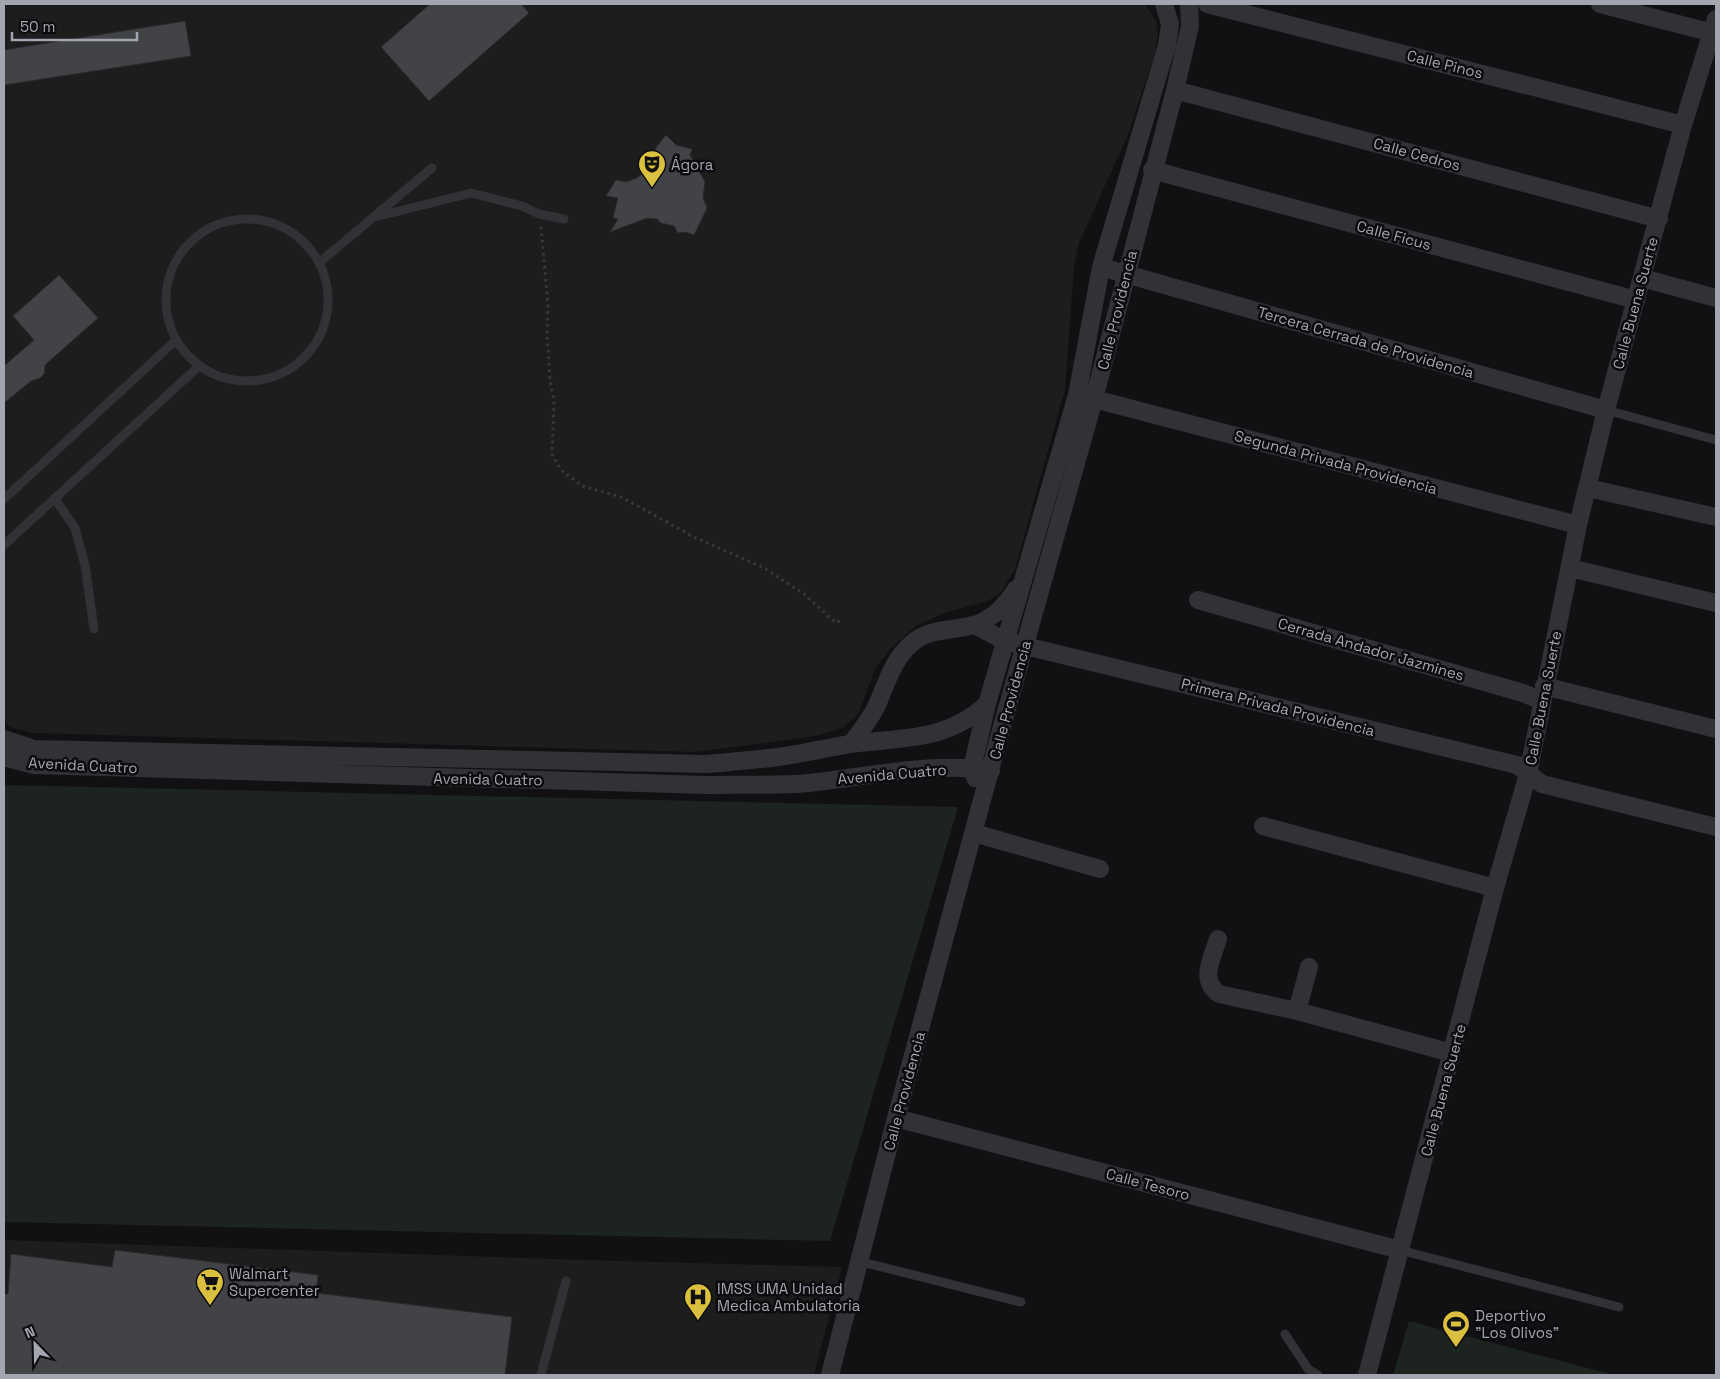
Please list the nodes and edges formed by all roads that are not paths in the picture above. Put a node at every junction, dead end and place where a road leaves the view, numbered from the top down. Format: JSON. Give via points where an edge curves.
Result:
{"nodes":[{"id":1,"x":1164,"y":4,"type":"edge"},
{"id":2,"x":1189,"y":4,"type":"edge"},
{"id":3,"x":1207,"y":4,"type":"edge"},
{"id":4,"x":1600,"y":4,"type":"edge"},
{"id":5,"x":1714,"y":26,"type":"edge"},
{"id":6,"x":1175,"y":90,"type":"junction"},
{"id":7,"x":1683,"y":125,"type":"junction"},
{"id":8,"x":432,"y":168,"type":"dead end"},
{"id":9,"x":1152,"y":170,"type":"junction"},
{"id":10,"x":375,"y":216,"type":"junction"},
{"id":11,"x":1659,"y":218,"type":"junction"},
{"id":12,"x":564,"y":220,"type":"dead end"},
{"id":13,"x":320,"y":262,"type":"junction"},
{"id":14,"x":1101,"y":268,"type":"junction"},
{"id":15,"x":1126,"y":275,"type":"junction"},
{"id":16,"x":1642,"y":278,"type":"junction"},
{"id":17,"x":1716,"y":298,"type":"edge"},
{"id":18,"x":1636,"y":300,"type":"junction"},
{"id":19,"x":176,"y":341,"type":"junction"},
{"id":20,"x":199,"y":366,"type":"junction"},
{"id":21,"x":1094,"y":399,"type":"junction"},
{"id":22,"x":1606,"y":410,"type":"junction"},
{"id":23,"x":1716,"y":440,"type":"edge"},
{"id":24,"x":1588,"y":488,"type":"junction"},
{"id":25,"x":4,"y":499,"type":"edge"},
{"id":26,"x":55,"y":499,"type":"junction"},
{"id":27,"x":1716,"y":517,"type":"edge"},
{"id":28,"x":1578,"y":525,"type":"junction"},
{"id":29,"x":4,"y":546,"type":"edge"},
{"id":30,"x":1570,"y":568,"type":"junction"},
{"id":31,"x":1025,"y":576,"type":"junction"},
{"id":32,"x":1198,"y":600,"type":"dead end"},
{"id":33,"x":1716,"y":602,"type":"edge"},
{"id":34,"x":975,"y":625,"type":"junction"},
{"id":35,"x":94,"y":629,"type":"dead end"},
{"id":36,"x":1005,"y":641,"type":"junction"},
{"id":37,"x":1025,"y":644,"type":"junction"},
{"id":38,"x":1543,"y":694,"type":"junction"},
{"id":39,"x":987,"y":704,"type":"junction"},
{"id":40,"x":1716,"y":730,"type":"edge"},
{"id":41,"x":4,"y":739,"type":"edge"},
{"id":42,"x":851,"y":744,"type":"junction"},
{"id":43,"x":4,"y":757,"type":"edge"},
{"id":44,"x":366,"y":757,"type":"junction"},
{"id":45,"x":972,"y":768,"type":"junction"},
{"id":46,"x":991,"y":772,"type":"junction"},
{"id":47,"x":1528,"y":774,"type":"junction"},
{"id":48,"x":365,"y":776,"type":"junction"},
{"id":49,"x":982,"y":802,"type":"junction"},
{"id":50,"x":1263,"y":826,"type":"dead end"},
{"id":51,"x":1716,"y":827,"type":"edge"},
{"id":52,"x":974,"y":833,"type":"junction"},
{"id":53,"x":1100,"y":869,"type":"dead end"},
{"id":54,"x":1495,"y":888,"type":"junction"},
{"id":55,"x":1218,"y":939,"type":"dead end"},
{"id":56,"x":1310,"y":967,"type":"dead end"},
{"id":57,"x":1297,"y":1011,"type":"junction"},
{"id":58,"x":1452,"y":1053,"type":"junction"},
{"id":59,"x":896,"y":1118,"type":"junction"},
{"id":60,"x":1400,"y":1250,"type":"junction"},
{"id":61,"x":858,"y":1261,"type":"junction"},
{"id":62,"x":566,"y":1281,"type":"dead end"},
{"id":63,"x":1022,"y":1302,"type":"dead end"},
{"id":64,"x":1618,"y":1307,"type":"dead end"},
{"id":65,"x":1285,"y":1334,"type":"dead end"},
{"id":66,"x":541,"y":1375,"type":"edge"},
{"id":67,"x":830,"y":1375,"type":"edge"},
{"id":68,"x":1318,"y":1375,"type":"edge"},
{"id":69,"x":1367,"y":1375,"type":"edge"}],
"edges":[{"from":1,"to":14,"type":"street","name":"Calle Providencia","via":[[1170,24],[1167,45]]},
{"from":2,"to":6,"type":"street","name":"Calle Providencia","via":[[1190,26]]},
{"from":3,"to":7,"type":"street","name":"Calle Pinos"},
{"from":4,"to":5,"type":"street"},
{"from":5,"to":7,"type":"street","name":"Calle Buena Suerte"},
{"from":6,"to":9,"type":"street","name":"Calle Providencia"},
{"from":6,"to":11,"type":"street","name":"Calle Cedros"},
{"from":7,"to":11,"type":"street","name":"Calle Buena Suerte"},
{"from":8,"to":10,"type":"lane"},
{"from":9,"to":15,"type":"street","name":"Calle Providencia"},
{"from":9,"to":18,"type":"street","name":"Calle Ficus"},
{"from":10,"to":12,"type":"lane","via":[[471,193]]},
{"from":10,"to":13,"type":"lane"},
{"from":11,"to":16,"type":"street","name":"Calle Buena Suerte"},
{"from":13,"to":19,"type":"lane","via":[[305,242],[284,227],[259,219],[232,220],[208,228],[187,244],[172,265],[166,290],[166,316]]},
{"from":13,"to":20,"type":"lane","via":[[327,283],[329,305],[315,346],[300,362],[282,374],[261,380],[239,381],[218,377]]},
{"from":14,"to":15,"type":"street","name":"Tercera Cerrada de Providencia"},
{"from":14,"to":31,"type":"street","name":"Calle Providencia","via":[[1077,395]]},
{"from":15,"to":21,"type":"street","name":"Calle Providencia"},
{"from":15,"to":22,"type":"street","name":"Tercera Cerrada de Providencia"},
{"from":16,"to":17,"type":"street"},
{"from":16,"to":18,"type":"street","name":"Calle Buena Suerte"},
{"from":18,"to":22,"type":"street","name":"Calle Buena Suerte"},
{"from":19,"to":20,"type":"lane"},
{"from":19,"to":25,"type":"lane"},
{"from":20,"to":26,"type":"lane"},
{"from":21,"to":28,"type":"street","name":"Segunda Privada Providencia"},
{"from":21,"to":37,"type":"street","name":"Calle Providencia"},
{"from":22,"to":23,"type":"lane"},
{"from":22,"to":24,"type":"street","name":"Calle Buena Suerte"},
{"from":24,"to":27,"type":"street"},
{"from":24,"to":28,"type":"street","name":"Calle Buena Suerte"},
{"from":26,"to":29,"type":"lane"},
{"from":26,"to":35,"type":"lane","via":[[75,528],[85,565]]},
{"from":28,"to":30,"type":"street","name":"Calle Buena Suerte"},
{"from":30,"to":33,"type":"street"},
{"from":30,"to":38,"type":"street","name":"Calle Buena Suerte"},
{"from":31,"to":34,"type":"street","via":[[1006,605]]},
{"from":31,"to":36,"type":"street","name":"Calle Providencia"},
{"from":32,"to":38,"type":"street","name":"Cerrada Andador Jazmines","via":[[1523,693]]},
{"from":34,"to":36,"type":"street","name":"Primera Privada Providencia"},
{"from":34,"to":42,"type":"street","via":[[938,630],[907,648],[893,668],[875,709]]},
{"from":36,"to":37,"type":"street","name":"Primera Privada Providencia"},
{"from":36,"to":39,"type":"street","name":"Calle Providencia"},
{"from":37,"to":46,"type":"street","name":"Calle Providencia"},
{"from":37,"to":47,"type":"street","name":"Primera Privada Providencia","via":[[1517,765]]},
{"from":38,"to":40,"type":"street","name":"Cerrada Andador Jazmines"},
{"from":38,"to":47,"type":"street","name":"Calle Buena Suerte"},
{"from":39,"to":42,"type":"street","name":"Avenida Cuatro","via":[[956,727],[928,736]]},
{"from":39,"to":45,"type":"street","name":"Calle Providencia"},
{"from":41,"to":44,"type":"street","name":"Avenida Cuatro","via":[[34,749]]},
{"from":42,"to":44,"type":"street","name":"Avenida Cuatro","via":[[779,757],[706,764]]},
{"from":43,"to":48,"type":"street","name":"Avenida Cuatro","via":[[34,765]]},
{"from":44,"to":48,"type":"street"},
{"from":45,"to":46,"type":"street","name":"Avenida Cuatro"},
{"from":45,"to":48,"type":"street","name":"Avenida Cuatro","via":[[871,774],[808,783],[706,785]]},
{"from":45,"to":49,"type":"street"},
{"from":46,"to":49,"type":"street","name":"Calle Providencia"},
{"from":47,"to":51,"type":"street","name":"Primera Privada Providencia","via":[[1542,784]]},
{"from":47,"to":54,"type":"street","name":"Calle Buena Suerte"},
{"from":49,"to":52,"type":"street","name":"Calle Providencia"},
{"from":50,"to":54,"type":"street"},
{"from":52,"to":53,"type":"street"},
{"from":52,"to":59,"type":"street","name":"Calle Providencia"},
{"from":54,"to":58,"type":"street","name":"Calle Buena Suerte"},
{"from":55,"to":57,"type":"street","via":[[1207,978],[1210,988],[1219,994]]},
{"from":56,"to":57,"type":"street"},
{"from":57,"to":58,"type":"street"},
{"from":58,"to":60,"type":"street","name":"Calle Buena Suerte"},
{"from":59,"to":60,"type":"street","name":"Calle Tesoro"},
{"from":59,"to":61,"type":"street","name":"Calle Providencia"},
{"from":60,"to":64,"type":"lane"},
{"from":60,"to":69,"type":"street","name":"Calle Buena Suerte"},
{"from":61,"to":63,"type":"lane"},
{"from":61,"to":67,"type":"street","name":"Calle Providencia"},
{"from":62,"to":66,"type":"lane"},
{"from":65,"to":68,"type":"lane","via":[[1308,1369]]}]}
